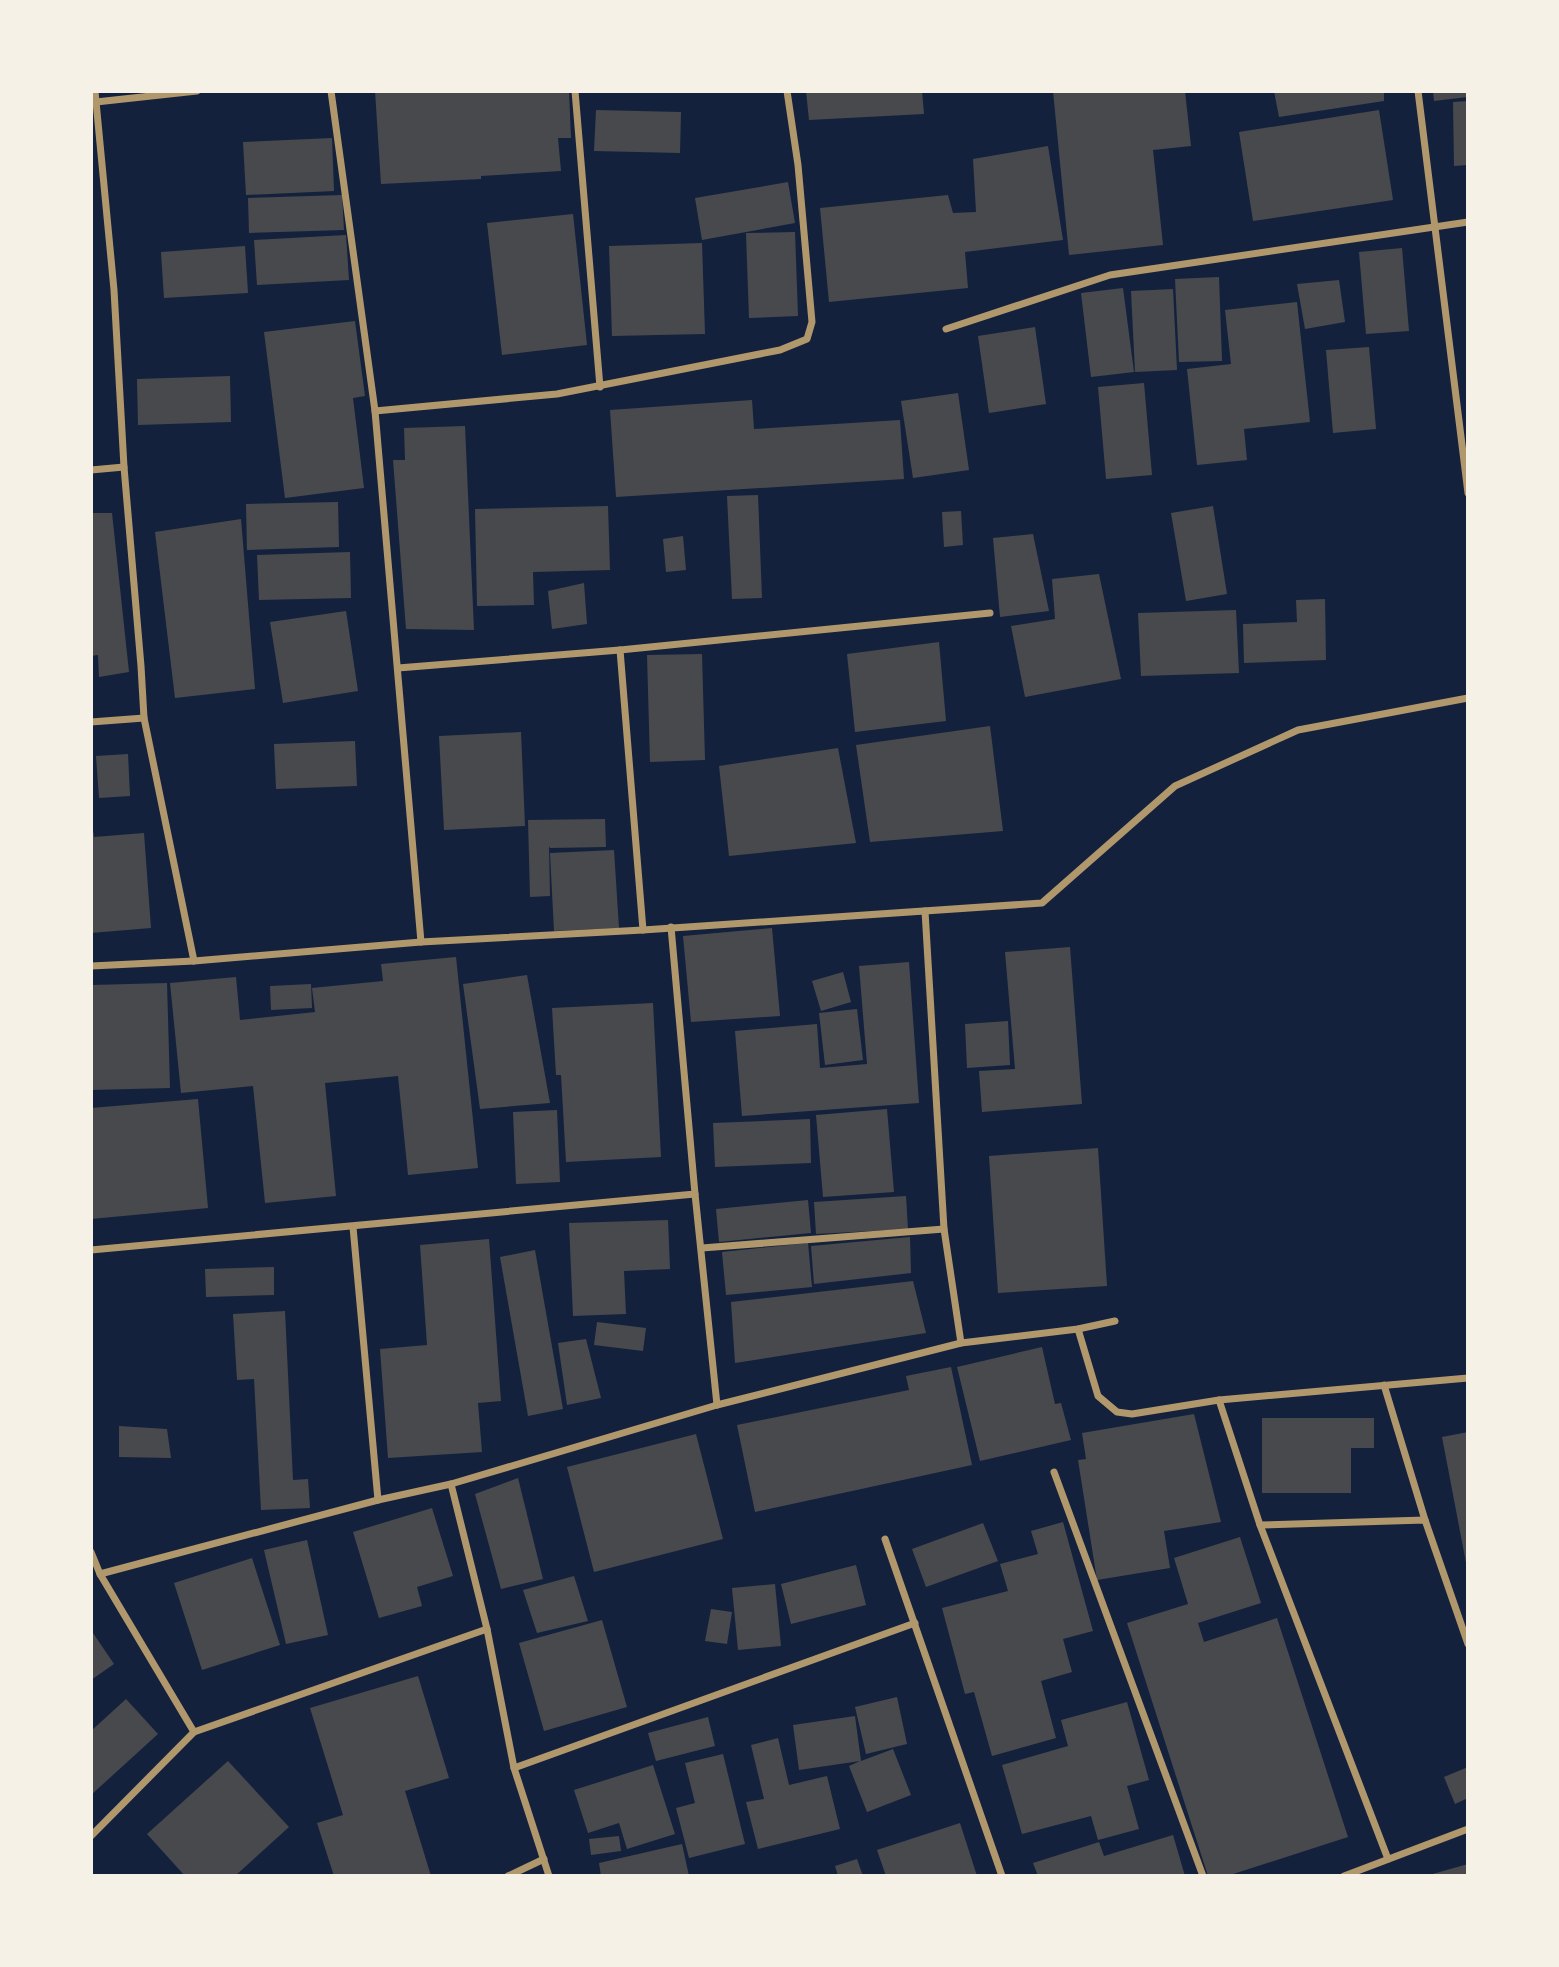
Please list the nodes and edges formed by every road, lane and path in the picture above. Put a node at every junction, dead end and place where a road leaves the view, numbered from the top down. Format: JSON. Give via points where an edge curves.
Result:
{"nodes":[{"id":1,"x":95,"y":91,"type":"edge"},
{"id":2,"x":197,"y":91,"type":"edge"},
{"id":3,"x":331,"y":91,"type":"edge"},
{"id":4,"x":575,"y":91,"type":"edge"},
{"id":5,"x":788,"y":91,"type":"edge"},
{"id":6,"x":1418,"y":91,"type":"edge"},
{"id":7,"x":96,"y":102,"type":"junction"},
{"id":8,"x":1468,"y":222,"type":"edge"},
{"id":9,"x":1436,"y":227,"type":"junction"},
{"id":10,"x":946,"y":328,"type":"dead end"},
{"id":11,"x":600,"y":387,"type":"junction"},
{"id":12,"x":375,"y":411,"type":"junction"},
{"id":13,"x":124,"y":467,"type":"junction"},
{"id":14,"x":91,"y":470,"type":"edge"},
{"id":15,"x":1468,"y":494,"type":"edge"},
{"id":16,"x":990,"y":613,"type":"dead end"},
{"id":17,"x":620,"y":650,"type":"junction"},
{"id":18,"x":398,"y":668,"type":"junction"},
{"id":19,"x":1468,"y":698,"type":"edge"},
{"id":20,"x":144,"y":718,"type":"junction"},
{"id":21,"x":91,"y":722,"type":"edge"},
{"id":22,"x":925,"y":911,"type":"junction"},
{"id":23,"x":671,"y":927,"type":"junction"},
{"id":24,"x":643,"y":930,"type":"junction"},
{"id":25,"x":421,"y":942,"type":"junction"},
{"id":26,"x":194,"y":961,"type":"junction"},
{"id":27,"x":91,"y":966,"type":"edge"},
{"id":28,"x":695,"y":1194,"type":"junction"},
{"id":29,"x":353,"y":1227,"type":"junction"},
{"id":30,"x":944,"y":1229,"type":"junction"},
{"id":31,"x":702,"y":1248,"type":"junction"},
{"id":32,"x":91,"y":1250,"type":"edge"},
{"id":33,"x":1115,"y":1321,"type":"dead end"},
{"id":34,"x":1078,"y":1329,"type":"junction"},
{"id":35,"x":961,"y":1342,"type":"junction"},
{"id":36,"x":1468,"y":1378,"type":"edge"},
{"id":37,"x":1384,"y":1385,"type":"junction"},
{"id":38,"x":1219,"y":1400,"type":"junction"},
{"id":39,"x":717,"y":1405,"type":"junction"},
{"id":40,"x":1054,"y":1472,"type":"dead end"},
{"id":41,"x":451,"y":1484,"type":"junction"},
{"id":42,"x":378,"y":1500,"type":"junction"},
{"id":43,"x":1425,"y":1520,"type":"junction"},
{"id":44,"x":1260,"y":1525,"type":"junction"},
{"id":45,"x":885,"y":1539,"type":"dead end"},
{"id":46,"x":91,"y":1552,"type":"edge"},
{"id":47,"x":100,"y":1574,"type":"junction"},
{"id":48,"x":915,"y":1623,"type":"junction"},
{"id":49,"x":486,"y":1629,"type":"junction"},
{"id":50,"x":1468,"y":1644,"type":"edge"},
{"id":51,"x":194,"y":1732,"type":"junction"},
{"id":52,"x":514,"y":1768,"type":"junction"},
{"id":53,"x":1468,"y":1829,"type":"edge"},
{"id":54,"x":91,"y":1836,"type":"edge"},
{"id":55,"x":544,"y":1859,"type":"junction"},
{"id":56,"x":1388,"y":1859,"type":"junction"},
{"id":57,"x":508,"y":1876,"type":"edge"},
{"id":58,"x":550,"y":1876,"type":"edge"},
{"id":59,"x":1002,"y":1876,"type":"edge"},
{"id":60,"x":1203,"y":1876,"type":"edge"},
{"id":61,"x":1344,"y":1876,"type":"edge"}],
"edges":[{"from":1,"to":7,"type":"street"},
{"from":2,"to":7,"type":"street"},
{"from":3,"to":12,"type":"street"},
{"from":4,"to":11,"type":"street"},
{"from":5,"to":11,"type":"street","via":[[812,322],[807,339],[780,350]]},
{"from":6,"to":9,"type":"street"},
{"from":7,"to":13,"type":"street","via":[[114,290]]},
{"from":8,"to":9,"type":"street"},
{"from":9,"to":10,"type":"street","via":[[1110,275]]},
{"from":9,"to":15,"type":"street"},
{"from":11,"to":12,"type":"street"},
{"from":12,"to":18,"type":"street"},
{"from":13,"to":14,"type":"street"},
{"from":13,"to":20,"type":"street"},
{"from":16,"to":17,"type":"street"},
{"from":17,"to":18,"type":"street"},
{"from":17,"to":24,"type":"street"},
{"from":18,"to":25,"type":"street"},
{"from":19,"to":22,"type":"street","via":[[1298,730],[1175,786],[1042,904]]},
{"from":20,"to":21,"type":"street"},
{"from":20,"to":26,"type":"street"},
{"from":22,"to":23,"type":"street"},
{"from":22,"to":30,"type":"street"},
{"from":23,"to":24,"type":"street"},
{"from":23,"to":28,"type":"street"},
{"from":24,"to":25,"type":"street"},
{"from":25,"to":26,"type":"street"},
{"from":26,"to":27,"type":"street"},
{"from":28,"to":29,"type":"street"},
{"from":28,"to":31,"type":"street"},
{"from":29,"to":32,"type":"street"},
{"from":29,"to":42,"type":"street"},
{"from":30,"to":31,"type":"street"},
{"from":30,"to":35,"type":"street"},
{"from":31,"to":39,"type":"street"},
{"from":33,"to":34,"type":"street"},
{"from":34,"to":35,"type":"street"},
{"from":34,"to":38,"type":"street","via":[[1098,1396],[1117,1412],[1132,1414]]},
{"from":35,"to":39,"type":"street"},
{"from":36,"to":37,"type":"street"},
{"from":37,"to":38,"type":"street"},
{"from":37,"to":43,"type":"street"},
{"from":38,"to":44,"type":"street"},
{"from":39,"to":41,"type":"street"},
{"from":40,"to":60,"type":"street"},
{"from":41,"to":42,"type":"street"},
{"from":41,"to":49,"type":"street"},
{"from":42,"to":47,"type":"street"},
{"from":43,"to":44,"type":"street"},
{"from":43,"to":50,"type":"street"},
{"from":44,"to":56,"type":"street"},
{"from":45,"to":48,"type":"street"},
{"from":46,"to":47,"type":"street"},
{"from":47,"to":51,"type":"street"},
{"from":48,"to":52,"type":"street"},
{"from":48,"to":59,"type":"street"},
{"from":49,"to":51,"type":"street"},
{"from":49,"to":52,"type":"street"},
{"from":51,"to":54,"type":"street"},
{"from":52,"to":55,"type":"street"},
{"from":53,"to":56,"type":"street"},
{"from":55,"to":57,"type":"street"},
{"from":55,"to":58,"type":"street"},
{"from":56,"to":61,"type":"street"}]}
